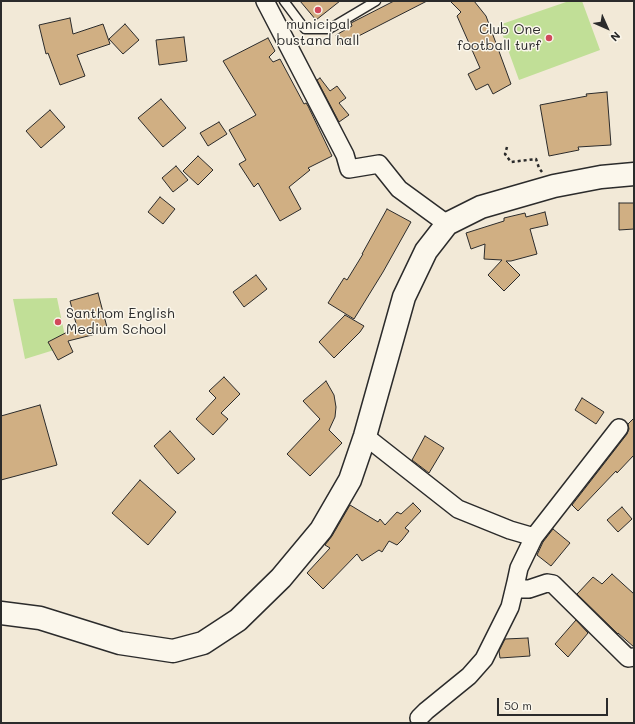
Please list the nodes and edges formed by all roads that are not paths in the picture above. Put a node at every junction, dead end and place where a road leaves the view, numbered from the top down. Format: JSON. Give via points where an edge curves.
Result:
{"nodes":[{"id":1,"x":265,"y":1,"type":"edge"},
{"id":2,"x":284,"y":1,"type":"edge"},
{"id":3,"x":376,"y":1,"type":"edge"},
{"id":4,"x":634,"y":174,"type":"edge"},
{"id":5,"x":447,"y":224,"type":"junction"},
{"id":6,"x":619,"y":428,"type":"dead end"},
{"id":7,"x":365,"y":436,"type":"junction"},
{"id":8,"x":534,"y":537,"type":"junction"},
{"id":9,"x":516,"y":582,"type":"junction"},
{"id":10,"x":1,"y":613,"type":"edge"},
{"id":11,"x":634,"y":657,"type":"edge"},
{"id":12,"x":419,"y":718,"type":"dead end"}],
"edges":[{"from":1,"to":5,"type":"street","via":[[345,155],[349,169],[379,164],[399,189]]},
{"from":2,"to":3,"type":"lane","via":[[305,30],[329,29]]},
{"from":4,"to":5,"type":"highway","via":[[554,186],[481,207]]},
{"from":5,"to":7,"type":"highway","via":[[426,251],[404,297]]},
{"from":6,"to":8,"type":"street"},
{"from":7,"to":8,"type":"street","via":[[458,508],[510,530]]},
{"from":7,"to":10,"type":"highway","via":[[350,480],[321,530],[281,578],[238,620],[203,643],[173,651],[120,643],[40,618]]},
{"from":8,"to":9,"type":"street","via":[[518,568]]},
{"from":9,"to":11,"type":"street","via":[[521,589],[552,584],[628,658]]},
{"from":9,"to":12,"type":"street","via":[[510,607],[484,659],[469,676]]}]}
